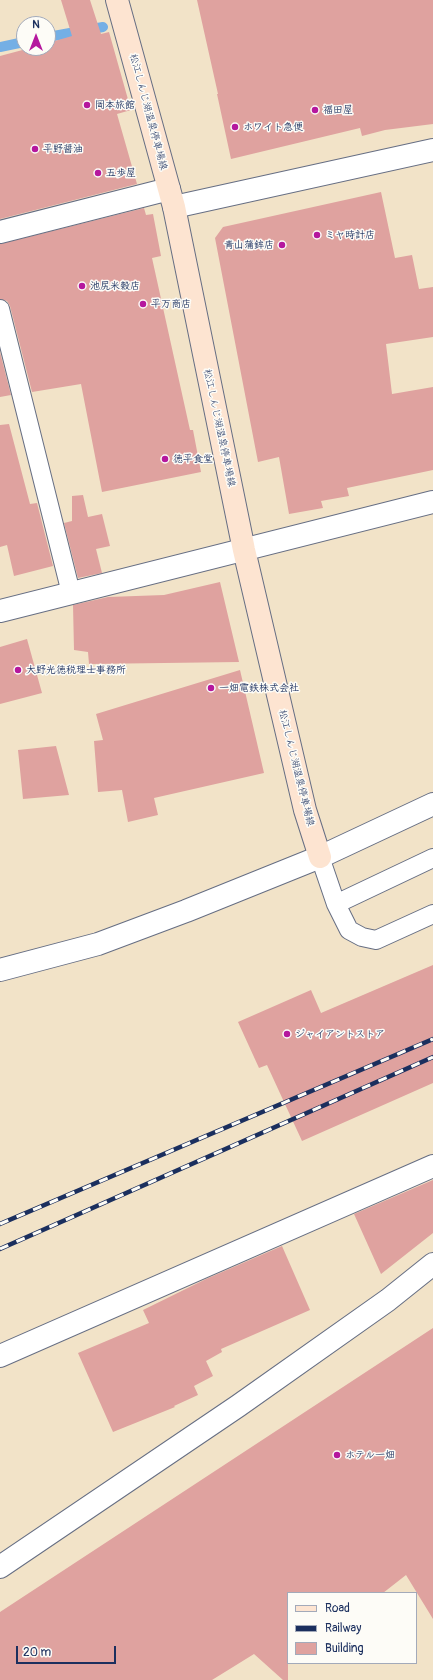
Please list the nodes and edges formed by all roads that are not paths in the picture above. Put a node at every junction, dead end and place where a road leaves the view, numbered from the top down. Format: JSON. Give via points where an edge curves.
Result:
{"nodes":[{"id":1,"x":117,"y":0,"type":"edge"},
{"id":2,"x":433,"y":150,"type":"edge"},
{"id":3,"x":171,"y":198,"type":"junction"},
{"id":4,"x":0,"y":232,"type":"edge"},
{"id":5,"x":0,"y":309,"type":"edge"},
{"id":6,"x":433,"y":502,"type":"edge"},
{"id":7,"x":244,"y":550,"type":"junction"},
{"id":8,"x":71,"y":593,"type":"junction"},
{"id":9,"x":0,"y":611,"type":"edge"},
{"id":10,"x":433,"y":804,"type":"edge"},
{"id":11,"x":320,"y":857,"type":"junction"},
{"id":12,"x":433,"y":858,"type":"edge"},
{"id":13,"x":336,"y":904,"type":"junction"},
{"id":14,"x":433,"y":914,"type":"edge"},
{"id":15,"x":0,"y":970,"type":"edge"},
{"id":16,"x":433,"y":1166,"type":"edge"},
{"id":17,"x":433,"y":1264,"type":"edge"},
{"id":18,"x":0,"y":1356,"type":"edge"},
{"id":19,"x":0,"y":1567,"type":"edge"}],
"edges":[{"from":1,"to":3,"type":"main road","name":"松江しんじ湖温泉停車場線"},
{"from":2,"to":3,"type":"street"},
{"from":3,"to":4,"type":"street"},
{"from":3,"to":7,"type":"main road","name":"松江しんじ湖温泉停車場線"},
{"from":5,"to":8,"type":"lane"},
{"from":6,"to":7,"type":"street"},
{"from":7,"to":8,"type":"street"},
{"from":7,"to":11,"type":"main road","name":"松江しんじ湖温泉停車場線","via":[[305,810]]},
{"from":8,"to":9,"type":"street"},
{"from":10,"to":11,"type":"street"},
{"from":11,"to":13,"type":"lane"},
{"from":11,"to":15,"type":"street","via":[[98,944]]},
{"from":12,"to":13,"type":"lane"},
{"from":13,"to":14,"type":"lane","via":[[349,930],[362,937],[376,940]]},
{"from":16,"to":18,"type":"street"},
{"from":17,"to":19,"type":"street","via":[[388,1300],[238,1406]]}]}
